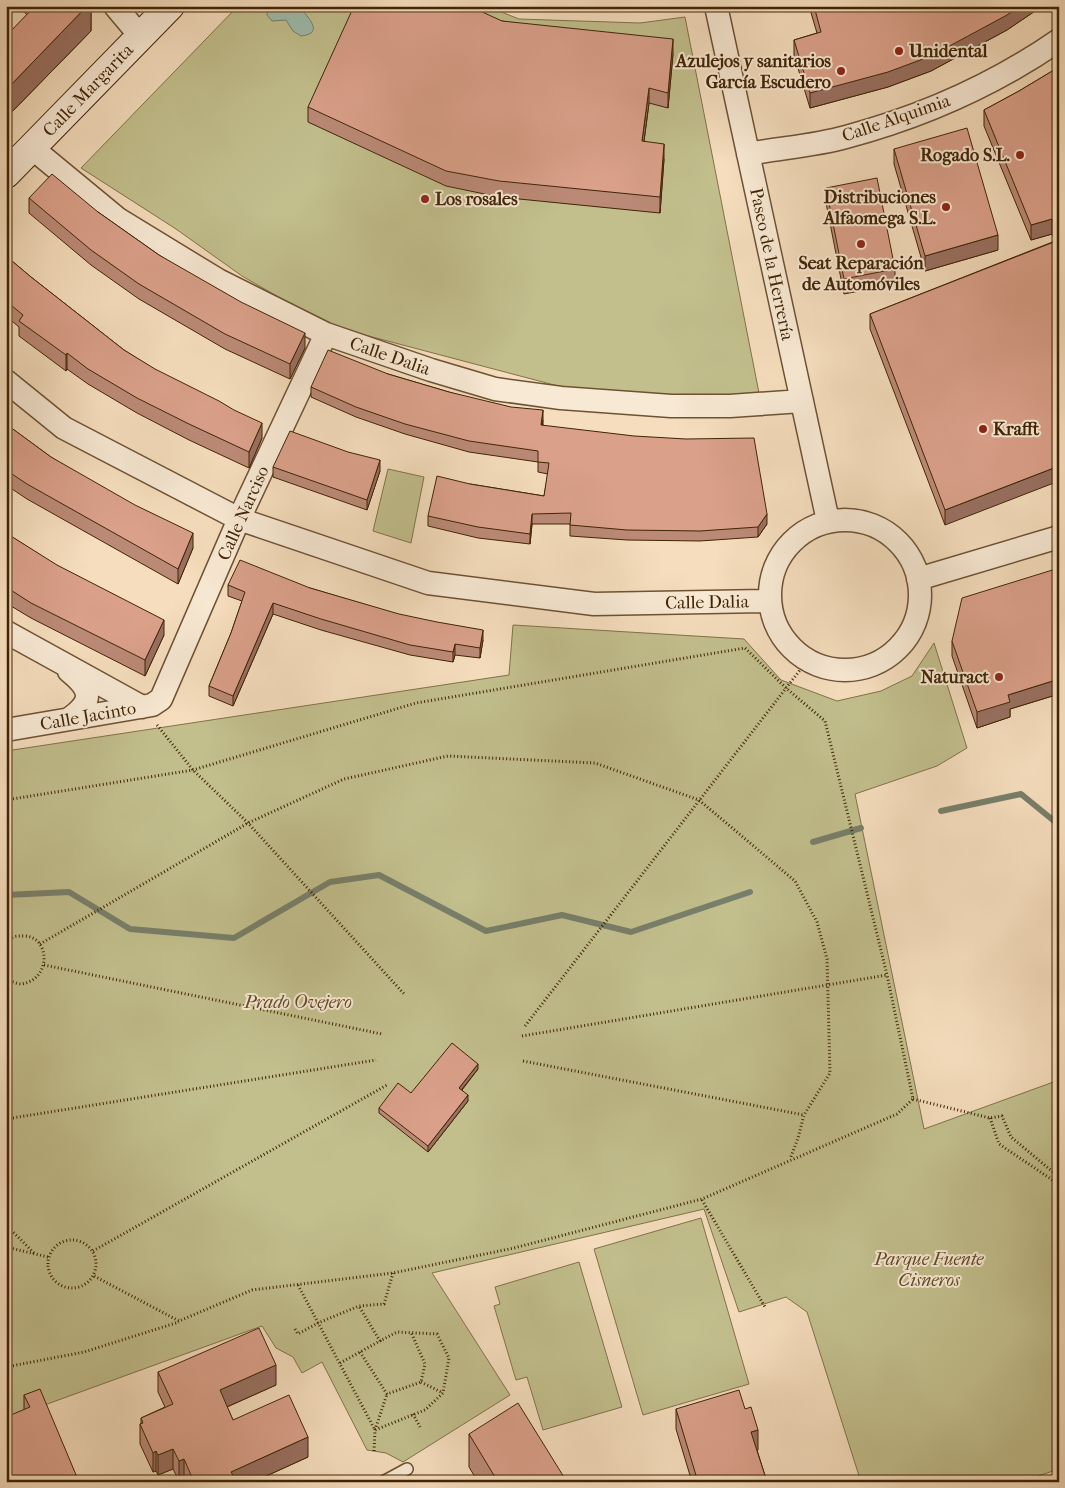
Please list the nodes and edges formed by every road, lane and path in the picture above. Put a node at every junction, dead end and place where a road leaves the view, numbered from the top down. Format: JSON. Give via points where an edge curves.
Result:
{"nodes":[{"id":1,"x":115,"y":6,"type":"edge"},
{"id":2,"x":170,"y":6,"type":"edge"},
{"id":3,"x":716,"y":6,"type":"edge"},
{"id":4,"x":141,"y":37,"type":"junction"},
{"id":5,"x":1059,"y":40,"type":"edge"},
{"id":6,"x":32,"y":148,"type":"junction"},
{"id":7,"x":748,"y":154,"type":"junction"},
{"id":8,"x":6,"y":174,"type":"edge"},
{"id":9,"x":326,"y":334,"type":"junction"},
{"id":10,"x":6,"y":381,"type":"edge"},
{"id":11,"x":802,"y":401,"type":"junction"},
{"id":12,"x":239,"y":519,"type":"junction"},
{"id":13,"x":828,"y":521,"type":"junction"},
{"id":14,"x":1059,"y":537,"type":"edge"},
{"id":15,"x":918,"y":579,"type":"junction"},
{"id":16,"x":769,"y":601,"type":"junction"},
{"id":17,"x":6,"y":632,"type":"edge"},
{"id":18,"x":53,"y":658,"type":"junction"},
{"id":19,"x":807,"y":661,"type":"junction"},
{"id":20,"x":786,"y":688,"type":"junction"},
{"id":21,"x":164,"y":693,"type":"joint"},
{"id":22,"x":142,"y":707,"type":"junction"},
{"id":23,"x":69,"y":719,"type":"junction"},
{"id":24,"x":6,"y":730,"type":"edge"},
{"id":25,"x":193,"y":770,"type":"junction"},
{"id":26,"x":6,"y":800,"type":"edge"},
{"id":27,"x":699,"y":800,"type":"junction"},
{"id":28,"x":248,"y":823,"type":"junction"},
{"id":29,"x":6,"y":941,"type":"edge"},
{"id":30,"x":40,"y":944,"type":"junction"},
{"id":31,"x":44,"y":966,"type":"junction"},
{"id":32,"x":887,"y":974,"type":"junction"},
{"id":33,"x":6,"y":980,"type":"edge"},
{"id":34,"x":828,"y":985,"type":"junction"},
{"id":35,"x":405,"y":995,"type":"dead end"},
{"id":36,"x":525,"y":1026,"type":"dead end"},
{"id":37,"x":382,"y":1034,"type":"dead end"},
{"id":38,"x":522,"y":1036,"type":"dead end"},
{"id":39,"x":376,"y":1060,"type":"dead end"},
{"id":40,"x":522,"y":1061,"type":"dead end"},
{"id":41,"x":387,"y":1085,"type":"dead end"},
{"id":42,"x":912,"y":1099,"type":"junction"},
{"id":43,"x":804,"y":1115,"type":"junction"},
{"id":44,"x":990,"y":1118,"type":"junction"},
{"id":45,"x":6,"y":1119,"type":"edge"},
{"id":46,"x":789,"y":1160,"type":"junction"},
{"id":47,"x":1059,"y":1177,"type":"edge"},
{"id":48,"x":1059,"y":1187,"type":"edge"},
{"id":49,"x":702,"y":1199,"type":"junction"},
{"id":50,"x":6,"y":1225,"type":"edge"},
{"id":51,"x":6,"y":1247,"type":"edge"},
{"id":52,"x":93,"y":1251,"type":"junction"},
{"id":53,"x":35,"y":1254,"type":"junction"},
{"id":54,"x":48,"y":1257,"type":"junction"},
{"id":55,"x":393,"y":1273,"type":"junction"},
{"id":56,"x":94,"y":1276,"type":"junction"},
{"id":57,"x":298,"y":1285,"type":"junction"},
{"id":58,"x":360,"y":1306,"type":"junction"},
{"id":59,"x":765,"y":1306,"type":"dead end"},
{"id":60,"x":179,"y":1322,"type":"junction"},
{"id":61,"x":318,"y":1323,"type":"junction"},
{"id":62,"x":295,"y":1329,"type":"dead end"},
{"id":63,"x":411,"y":1332,"type":"junction"},
{"id":64,"x":380,"y":1341,"type":"junction"},
{"id":65,"x":360,"y":1352,"type":"junction"},
{"id":66,"x":340,"y":1363,"type":"junction"},
{"id":67,"x":6,"y":1367,"type":"edge"},
{"id":68,"x":421,"y":1382,"type":"junction"},
{"id":69,"x":443,"y":1393,"type":"junction"},
{"id":70,"x":387,"y":1394,"type":"junction"},
{"id":71,"x":413,"y":1414,"type":"junction"},
{"id":72,"x":420,"y":1427,"type":"dead end"},
{"id":73,"x":375,"y":1430,"type":"junction"},
{"id":74,"x":374,"y":1451,"type":"dead end"},
{"id":75,"x":407,"y":1469,"type":"dead end"},
{"id":76,"x":383,"y":1482,"type":"edge"}],
"edges":[{"from":1,"to":4,"type":"street"},
{"from":2,"to":4,"type":"street","name":"Calle Margarita"},
{"from":3,"to":7,"type":"street","name":"Paseo de la Herrería"},
{"from":4,"to":6,"type":"street","name":"Calle Margarita"},
{"from":5,"to":7,"type":"street","name":"Calle Alquimia","via":[[1026,63],[938,107],[845,138]]},
{"from":6,"to":8,"type":"street","name":"Calle Margarita"},
{"from":6,"to":9,"type":"street","name":"Calle Dalia","via":[[118,219],[218,280]]},
{"from":7,"to":11,"type":"street","name":"Paseo de la Herrería"},
{"from":9,"to":11,"type":"street","name":"Calle Dalia","via":[[495,389],[561,398],[671,406]]},
{"from":9,"to":12,"type":"street","name":"Calle Narciso"},
{"from":10,"to":12,"type":"street","name":"Calle Dalia","via":[[64,428]]},
{"from":11,"to":13,"type":"street","name":"Paseo de la Herrería"},
{"from":12,"to":16,"type":"street","name":"Calle Dalia","via":[[428,583],[594,604]]},
{"from":12,"to":21,"type":"street","name":"Calle Narciso"},
{"from":13,"to":15,"type":"street","via":[[852,520],[875,526],[895,539],[910,557]]},
{"from":13,"to":16,"type":"street","via":[[796,537],[784,550],[772,574]]},
{"from":14,"to":15,"type":"street"},
{"from":15,"to":19,"type":"street","via":[[920,601],[916,622],[905,641],[890,656],[870,667],[849,671],[828,669]]},
{"from":16,"to":19,"type":"street","via":[[775,625],[788,646]]},
{"from":17,"to":18,"type":"street"},
{"from":18,"to":22,"type":"street"},
{"from":18,"to":23,"type":"street","via":[[79,679],[88,691],[86,704]]},
{"from":19,"to":20,"type":"path"},
{"from":20,"to":25,"type":"path","via":[[745,648],[416,703]]},
{"from":20,"to":27,"type":"path"},
{"from":20,"to":32,"type":"path","via":[[825,721]]},
{"from":21,"to":22,"type":"street","name":"Calle Jacinto","via":[[157,703]]},
{"from":22,"to":23,"type":"street","name":"Calle Jacinto"},
{"from":22,"to":25,"type":"path"},
{"from":23,"to":24,"type":"street","name":"Calle Jacinto"},
{"from":25,"to":26,"type":"path"},
{"from":25,"to":28,"type":"path"},
{"from":27,"to":28,"type":"path","via":[[596,764],[448,756],[344,779]]},
{"from":27,"to":34,"type":"path","via":[[795,881],[817,922],[827,959]]},
{"from":27,"to":36,"type":"path"},
{"from":28,"to":30,"type":"path"},
{"from":28,"to":35,"type":"path"},
{"from":29,"to":30,"type":"path","via":[[13,936],[29,936]]},
{"from":30,"to":31,"type":"path"},
{"from":31,"to":33,"type":"path","via":[[36,979],[20,984]]},
{"from":31,"to":37,"type":"path"},
{"from":32,"to":34,"type":"path"},
{"from":32,"to":42,"type":"path"},
{"from":34,"to":38,"type":"path"},
{"from":34,"to":43,"type":"path","via":[[830,1072]]},
{"from":39,"to":45,"type":"path"},
{"from":40,"to":43,"type":"path"},
{"from":41,"to":52,"type":"path"},
{"from":42,"to":44,"type":"path"},
{"from":42,"to":46,"type":"path","via":[[897,1114]]},
{"from":43,"to":46,"type":"path"},
{"from":44,"to":47,"type":"path","via":[[1002,1116],[1011,1137]]},
{"from":44,"to":48,"type":"path","via":[[999,1144]]},
{"from":46,"to":49,"type":"path"},
{"from":49,"to":55,"type":"path","via":[[514,1248]]},
{"from":49,"to":59,"type":"path"},
{"from":50,"to":53,"type":"path"},
{"from":51,"to":53,"type":"path"},
{"from":52,"to":54,"type":"path","via":[[72,1239],[60,1242]]},
{"from":52,"to":56,"type":"path","via":[[97,1261]]},
{"from":53,"to":54,"type":"path"},
{"from":54,"to":56,"type":"path","via":[[47,1266],[52,1279],[60,1286],[80,1288]]},
{"from":55,"to":57,"type":"path"},
{"from":55,"to":58,"type":"path","via":[[384,1304]]},
{"from":56,"to":60,"type":"path"},
{"from":57,"to":60,"type":"path","via":[[252,1290]]},
{"from":57,"to":61,"type":"path"},
{"from":58,"to":61,"type":"path"},
{"from":58,"to":64,"type":"path"},
{"from":60,"to":67,"type":"path","via":[[84,1352]]},
{"from":61,"to":62,"type":"path","via":[[298,1334]]},
{"from":61,"to":66,"type":"path"},
{"from":63,"to":64,"type":"path","via":[[397,1332]]},
{"from":63,"to":68,"type":"path","via":[[425,1364]]},
{"from":63,"to":69,"type":"path","via":[[437,1334],[449,1358]]},
{"from":64,"to":65,"type":"path"},
{"from":65,"to":66,"type":"path"},
{"from":65,"to":70,"type":"path"},
{"from":66,"to":73,"type":"path"},
{"from":68,"to":69,"type":"path"},
{"from":68,"to":70,"type":"path"},
{"from":69,"to":71,"type":"path","via":[[425,1410]]},
{"from":70,"to":73,"type":"path"},
{"from":71,"to":72,"type":"path"},
{"from":71,"to":73,"type":"path"},
{"from":73,"to":74,"type":"path"},
{"from":75,"to":76,"type":"lane"}]}
